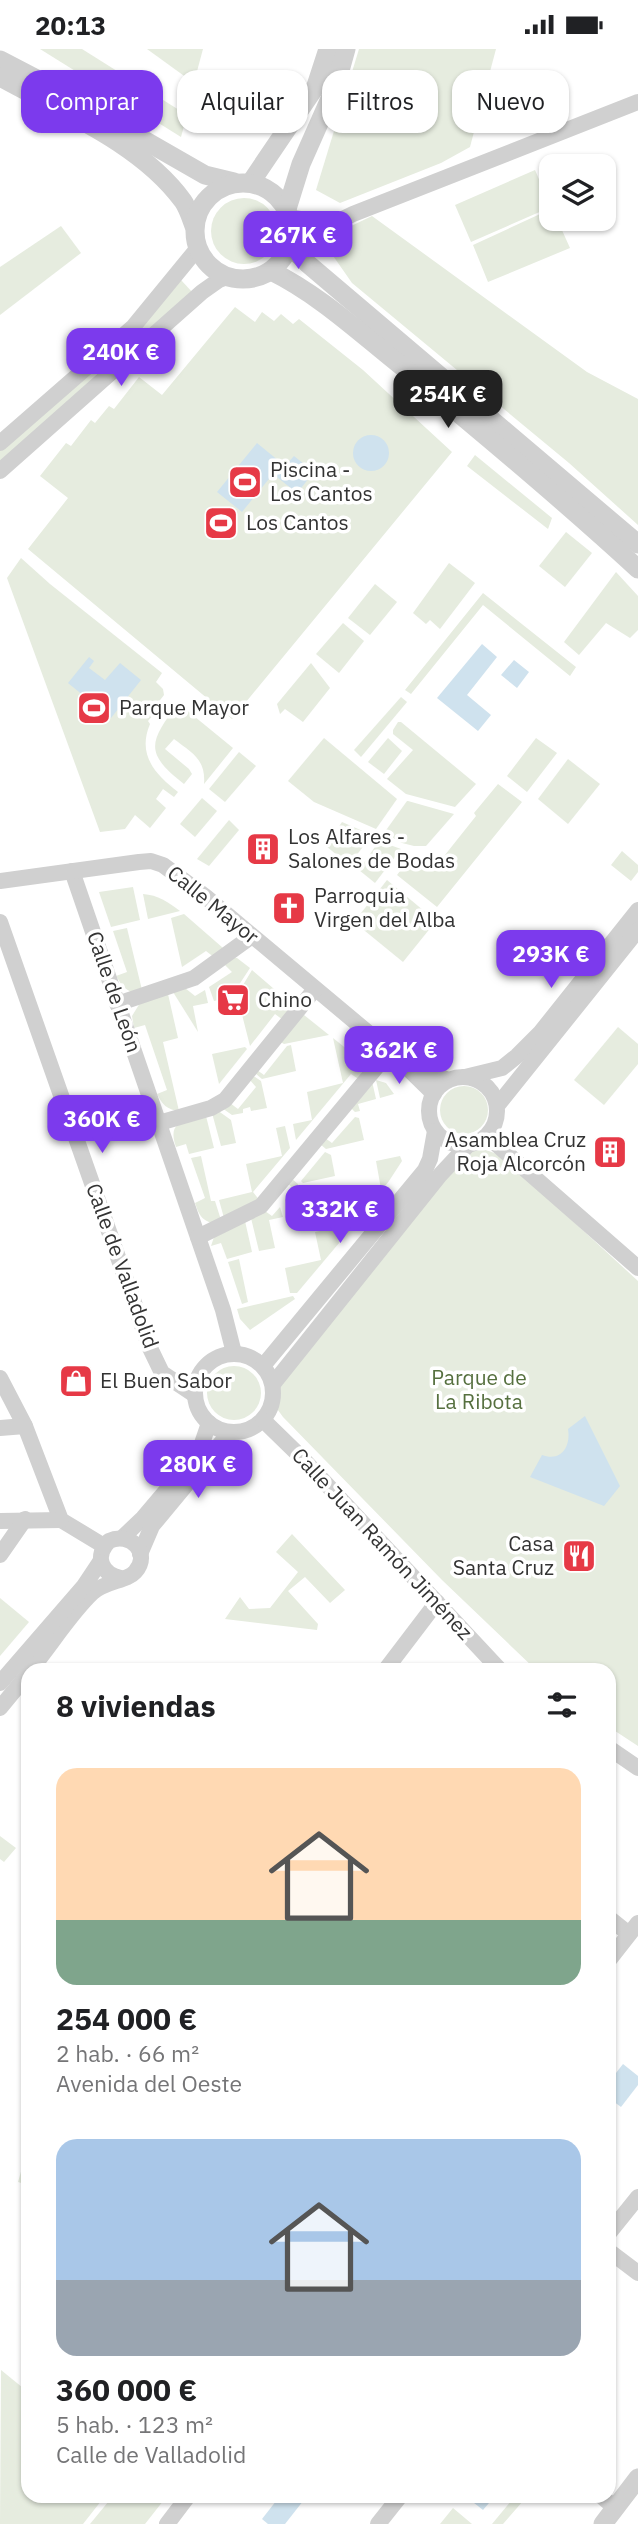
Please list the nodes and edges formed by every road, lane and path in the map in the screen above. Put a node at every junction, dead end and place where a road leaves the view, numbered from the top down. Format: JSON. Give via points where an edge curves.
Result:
{"nodes":[{"id":1,"x":328,"y":49,"type":"edge"},
{"id":2,"x":346,"y":49,"type":"edge"},
{"id":3,"x":0,"y":60,"type":"edge"},
{"id":4,"x":0,"y":77,"type":"edge"},
{"id":5,"x":638,"y":102,"type":"edge"},
{"id":6,"x":242,"y":182,"type":"junction"},
{"id":7,"x":287,"y":213,"type":"junction"},
{"id":8,"x":331,"y":225,"type":"junction"},
{"id":9,"x":194,"y":226,"type":"junction"},
{"id":10,"x":289,"y":245,"type":"junction"},
{"id":11,"x":197,"y":249,"type":"junction"},
{"id":12,"x":271,"y":271,"type":"junction"},
{"id":13,"x":227,"y":277,"type":"junction"},
{"id":14,"x":0,"y":443,"type":"edge"},
{"id":15,"x":0,"y":471,"type":"edge"},
{"id":16,"x":638,"y":544,"type":"edge"},
{"id":17,"x":638,"y":569,"type":"edge"},
{"id":18,"x":72,"y":871,"type":"junction"},
{"id":19,"x":0,"y":881,"type":"edge"},
{"id":20,"x":638,"y":910,"type":"edge"},
{"id":21,"x":0,"y":922,"type":"edge"},
{"id":22,"x":638,"y":930,"type":"edge"},
{"id":23,"x":252,"y":936,"type":"junction"},
{"id":24,"x":315,"y":989,"type":"junction"},
{"id":25,"x":117,"y":1004,"type":"junction"},
{"id":26,"x":390,"y":1051,"type":"junction"},
{"id":27,"x":465,"y":1077,"type":"junction"},
{"id":28,"x":448,"y":1080,"type":"junction"},
{"id":29,"x":434,"y":1094,"type":"junction"},
{"id":30,"x":497,"y":1106,"type":"junction"},
{"id":31,"x":159,"y":1123,"type":"junction"},
{"id":32,"x":435,"y":1131,"type":"junction"},
{"id":33,"x":487,"y":1136,"type":"junction"},
{"id":34,"x":468,"y":1145,"type":"junction"},
{"id":35,"x":198,"y":1237,"type":"junction"},
{"id":36,"x":638,"y":1268,"type":"edge"},
{"id":37,"x":234,"y":1353,"type":"junction"},
{"id":38,"x":263,"y":1366,"type":"junction"},
{"id":39,"x":0,"y":1378,"type":"edge"},
{"id":40,"x":273,"y":1384,"type":"junction"},
{"id":41,"x":195,"y":1395,"type":"junction"},
{"id":42,"x":263,"y":1420,"type":"junction"},
{"id":43,"x":209,"y":1423,"type":"junction"},
{"id":44,"x":25,"y":1426,"type":"junction"},
{"id":45,"x":0,"y":1428,"type":"edge"},
{"id":46,"x":230,"y":1432,"type":"junction"},
{"id":47,"x":25,"y":1519,"type":"junction"},
{"id":48,"x":61,"y":1520,"type":"junction"},
{"id":49,"x":0,"y":1521,"type":"edge"},
{"id":50,"x":122,"y":1538,"type":"junction"},
{"id":51,"x":102,"y":1554,"type":"junction"},
{"id":52,"x":140,"y":1554,"type":"junction"},
{"id":53,"x":0,"y":1555,"type":"edge"},
{"id":54,"x":121,"y":1578,"type":"junction"},
{"id":55,"x":437,"y":1602,"type":"junction"},
{"id":56,"x":36,"y":1663,"type":"edge"},
{"id":57,"x":391,"y":1663,"type":"edge"},
{"id":58,"x":493,"y":1663,"type":"edge"},
{"id":59,"x":21,"y":1682,"type":"edge"},
{"id":60,"x":0,"y":1683,"type":"edge"},
{"id":61,"x":0,"y":1708,"type":"edge"},
{"id":62,"x":616,"y":1753,"type":"edge"},
{"id":63,"x":638,"y":1768,"type":"edge"},
{"id":64,"x":616,"y":1921,"type":"edge"},
{"id":65,"x":634,"y":1928,"type":"edge"},
{"id":66,"x":616,"y":1951,"type":"edge"},
{"id":67,"x":638,"y":2197,"type":"edge"},
{"id":68,"x":616,"y":2224,"type":"edge"},
{"id":69,"x":616,"y":2256,"type":"edge"},
{"id":70,"x":638,"y":2273,"type":"edge"},
{"id":71,"x":638,"y":2478,"type":"edge"},
{"id":72,"x":616,"y":2495,"type":"edge"},
{"id":73,"x":183,"y":2503,"type":"edge"},
{"id":74,"x":395,"y":2503,"type":"edge"},
{"id":75,"x":607,"y":2503,"type":"edge"},
{"id":76,"x":167,"y":2524,"type":"edge"},
{"id":77,"x":378,"y":2524,"type":"edge"},
{"id":78,"x":603,"y":2524,"type":"edge"}],
"edges":[{"from":1,"to":6,"type":"street","via":[[316,86],[277,147]]},
{"from":2,"to":7,"type":"street","via":[[336,85],[301,163]]},
{"from":3,"to":6,"type":"street","via":[[205,175]]},
{"from":4,"to":9,"type":"street","via":[[125,146],[167,182],[185,204]]},
{"from":5,"to":8,"type":"street"},
{"from":6,"to":7,"type":"street","via":[[265,187]]},
{"from":6,"to":9,"type":"street","via":[[214,190],[200,206]]},
{"from":7,"to":8,"type":"street"},
{"from":7,"to":10,"type":"street"},
{"from":8,"to":10,"type":"street"},
{"from":9,"to":11,"type":"street"},
{"from":10,"to":12,"type":"street"},
{"from":10,"to":16,"type":"street"},
{"from":11,"to":13,"type":"street","via":[[209,267]]},
{"from":11,"to":14,"type":"street","via":[[133,327]]},
{"from":12,"to":13,"type":"street","via":[[249,279]]},
{"from":12,"to":17,"type":"street","via":[[346,321]]},
{"from":13,"to":15,"type":"street","via":[[202,292]]},
{"from":18,"to":19,"type":"street","name":"Calle Mayor"},
{"from":18,"to":23,"type":"street","name":"Calle Mayor","via":[[151,861],[163,865]]},
{"from":18,"to":25,"type":"street","name":"Calle de León"},
{"from":20,"to":27,"type":"street","via":[[517,1056],[502,1068]]},
{"from":21,"to":41,"type":"street","name":"Calle de Valladolid","via":[[150,1348],[162,1373]]},
{"from":22,"to":30,"type":"street"},
{"from":23,"to":24,"type":"street","name":"Calle Mayor"},
{"from":23,"to":25,"type":"street","via":[[194,978]]},
{"from":24,"to":26,"type":"street","name":"Calle Mayor"},
{"from":24,"to":31,"type":"street","via":[[225,1100]]},
{"from":25,"to":31,"type":"street","name":"Calle de León"},
{"from":26,"to":28,"type":"street","name":"Calle Mayor","via":[[422,1071]]},
{"from":26,"to":29,"type":"street","name":"Calle Mayor"},
{"from":26,"to":35,"type":"street","via":[[261,1206]]},
{"from":27,"to":28,"type":"street"},
{"from":27,"to":30,"type":"street","via":[[489,1088]]},
{"from":28,"to":29,"type":"street"},
{"from":29,"to":32,"type":"street","via":[[429,1113]]},
{"from":30,"to":33,"type":"street"},
{"from":31,"to":35,"type":"street","name":"Calle de León"},
{"from":32,"to":34,"type":"street","via":[[450,1143]]},
{"from":32,"to":38,"type":"street","via":[[425,1170]]},
{"from":33,"to":34,"type":"street"},
{"from":33,"to":36,"type":"street"},
{"from":34,"to":40,"type":"street"},
{"from":35,"to":37,"type":"street","name":"Calle de León"},
{"from":37,"to":38,"type":"street"},
{"from":37,"to":41,"type":"street","via":[[210,1361],[201,1371]]},
{"from":38,"to":40,"type":"street"},
{"from":39,"to":44,"type":"street"},
{"from":40,"to":42,"type":"street","via":[[274,1397]]},
{"from":41,"to":43,"type":"street"},
{"from":42,"to":46,"type":"street","via":[[242,1432]]},
{"from":42,"to":55,"type":"street","name":"Calle Juan Ramón Jiménez"},
{"from":43,"to":46,"type":"street"},
{"from":43,"to":50,"type":"street","via":[[199,1452]]},
{"from":44,"to":45,"type":"street"},
{"from":44,"to":48,"type":"street"},
{"from":46,"to":52,"type":"street","via":[[152,1525]]},
{"from":47,"to":48,"type":"street"},
{"from":47,"to":49,"type":"street"},
{"from":47,"to":53,"type":"street"},
{"from":48,"to":51,"type":"street"},
{"from":50,"to":51,"type":"street","via":[[108,1541]]},
{"from":50,"to":52,"type":"street","via":[[134,1543]]},
{"from":51,"to":54,"type":"street","via":[[104,1570]]},
{"from":51,"to":60,"type":"street","via":[[84,1586]]},
{"from":52,"to":54,"type":"street","via":[[136,1571]]},
{"from":54,"to":56,"type":"street","via":[[92,1594]]},
{"from":55,"to":57,"type":"street"},
{"from":55,"to":58,"type":"street","name":"Calle Juan Ramón Jiménez"},
{"from":59,"to":61,"type":"street"},
{"from":62,"to":63,"type":"street"},
{"from":64,"to":65,"type":"street"},
{"from":65,"to":66,"type":"street"},
{"from":67,"to":68,"type":"street"},
{"from":69,"to":70,"type":"street"},
{"from":71,"to":72,"type":"street"},
{"from":73,"to":76,"type":"street"},
{"from":74,"to":77,"type":"street"},
{"from":75,"to":78,"type":"street"}]}
